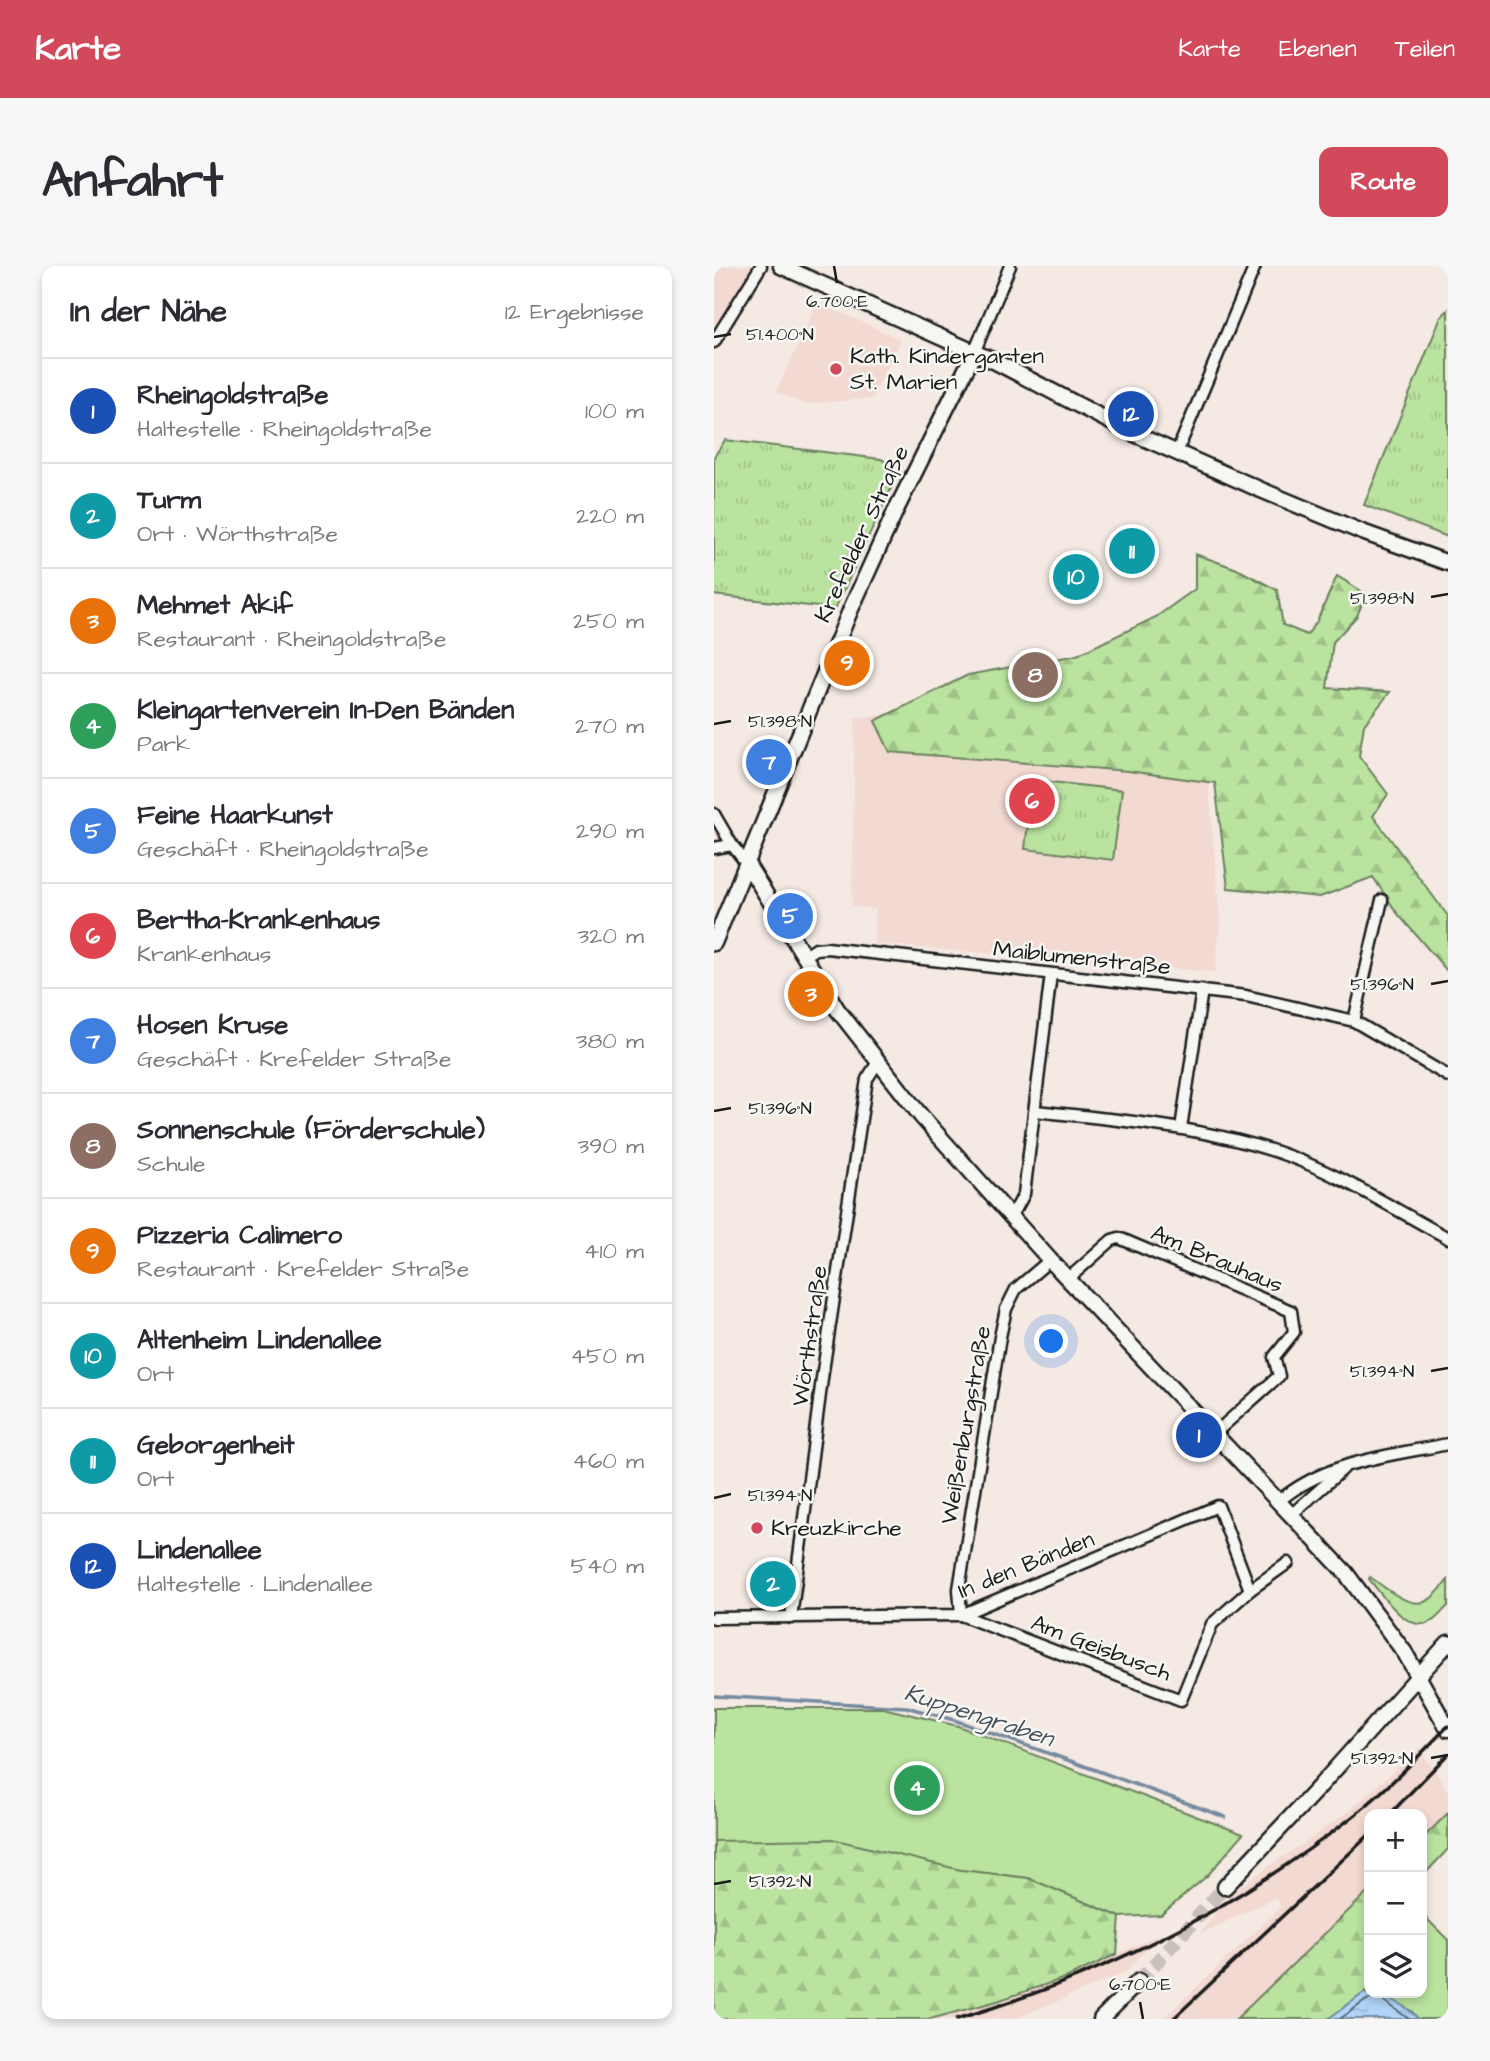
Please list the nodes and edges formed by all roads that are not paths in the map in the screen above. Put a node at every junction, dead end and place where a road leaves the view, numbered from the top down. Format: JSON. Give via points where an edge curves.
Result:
{"nodes":[{"id":1,"x":761,"y":266,"type":"edge"},
{"id":2,"x":781,"y":266,"type":"edge"},
{"id":3,"x":1010,"y":266,"type":"edge"},
{"id":4,"x":1255,"y":266,"type":"edge"},
{"id":5,"x":714,"y":342,"type":"edge"},
{"id":6,"x":974,"y":353,"type":"junction"},
{"id":7,"x":1177,"y":452,"type":"junction"},
{"id":8,"x":1448,"y":563,"type":"edge"},
{"id":9,"x":714,"y":814,"type":"edge"},
{"id":10,"x":732,"y":845,"type":"junction"},
{"id":11,"x":714,"y":848,"type":"edge"},
{"id":12,"x":747,"y":864,"type":"junction"},
{"id":13,"x":1382,"y":900,"type":"dead end"},
{"id":14,"x":714,"y":943,"type":"edge"},
{"id":15,"x":805,"y":956,"type":"junction"},
{"id":16,"x":1051,"y":974,"type":"junction"},
{"id":17,"x":1202,"y":990,"type":"junction"},
{"id":18,"x":1354,"y":1021,"type":"junction"},
{"id":19,"x":878,"y":1062,"type":"junction"},
{"id":20,"x":1448,"y":1076,"type":"edge"},
{"id":21,"x":1036,"y":1111,"type":"junction"},
{"id":22,"x":1181,"y":1128,"type":"junction"},
{"id":23,"x":1009,"y":1215,"type":"junction"},
{"id":24,"x":1448,"y":1238,"type":"edge"},
{"id":25,"x":1050,"y":1259,"type":"junction"},
{"id":26,"x":1068,"y":1279,"type":"junction"},
{"id":27,"x":1214,"y":1434,"type":"junction"},
{"id":28,"x":1448,"y":1444,"type":"edge"},
{"id":29,"x":1346,"y":1466,"type":"junction"},
{"id":30,"x":1278,"y":1502,"type":"junction"},
{"id":31,"x":1291,"y":1515,"type":"junction"},
{"id":32,"x":1288,"y":1563,"type":"dead end"},
{"id":33,"x":1250,"y":1590,"type":"junction"},
{"id":34,"x":961,"y":1615,"type":"junction"},
{"id":35,"x":714,"y":1618,"type":"edge"},
{"id":36,"x":791,"y":1618,"type":"junction"},
{"id":37,"x":1448,"y":1643,"type":"edge"},
{"id":38,"x":1419,"y":1676,"type":"junction"},
{"id":39,"x":1448,"y":1729,"type":"edge"},
{"id":40,"x":1226,"y":1887,"type":"tunnel mouth"},
{"id":41,"x":1139,"y":1981,"type":"tunnel mouth"},
{"id":42,"x":1101,"y":2019,"type":"edge"}],
"edges":[{"from":1,"to":5,"type":"street"},
{"from":2,"to":6,"type":"street"},
{"from":3,"to":6,"type":"street","name":"Krefelder Straße"},
{"from":4,"to":7,"type":"street"},
{"from":6,"to":7,"type":"street"},
{"from":6,"to":12,"type":"street","name":"Krefelder Straße","via":[[864,579]]},
{"from":7,"to":8,"type":"street","via":[[1261,491]]},
{"from":9,"to":10,"type":"street"},
{"from":10,"to":11,"type":"street"},
{"from":10,"to":12,"type":"street"},
{"from":12,"to":14,"type":"street","name":"Krefelder Straße"},
{"from":12,"to":15,"type":"street"},
{"from":13,"to":18,"type":"street"},
{"from":15,"to":16,"type":"street","name":"Maiblumenstraße","via":[[827,948]]},
{"from":15,"to":19,"type":"street","via":[[837,1009]]},
{"from":16,"to":17,"type":"street","name":"Maiblumenstraße"},
{"from":16,"to":21,"type":"street"},
{"from":17,"to":18,"type":"street","name":"Maiblumenstraße"},
{"from":17,"to":22,"type":"street"},
{"from":18,"to":20,"type":"street","name":"Maiblumenstraße"},
{"from":19,"to":23,"type":"street"},
{"from":19,"to":36,"type":"street","name":"Wörthstraße","via":[[867,1079]]},
{"from":21,"to":22,"type":"street"},
{"from":21,"to":23,"type":"street","via":[[1024,1194]]},
{"from":22,"to":24,"type":"street","via":[[1234,1139],[1324,1170]]},
{"from":23,"to":25,"type":"street"},
{"from":25,"to":26,"type":"street"},
{"from":25,"to":34,"type":"street","name":"Weißenburgstraße","via":[[1016,1289],[1006,1309],[959,1589]]},
{"from":26,"to":27,"type":"street"},
{"from":26,"to":27,"type":"street","name":"Am Brauhaus","via":[[1119,1238],[1291,1311],[1294,1332],[1274,1357],[1279,1376]]},
{"from":27,"to":30,"type":"street"},
{"from":28,"to":29,"type":"street"},
{"from":29,"to":30,"type":"street","via":[[1296,1486]]},
{"from":29,"to":31,"type":"street"},
{"from":30,"to":31,"type":"street"},
{"from":31,"to":38,"type":"street","via":[[1345,1572]]},
{"from":32,"to":33,"type":"street","name":"Am Geisbusch"},
{"from":33,"to":34,"type":"street","name":"Am Geisbusch","via":[[1212,1624],[1181,1700]]},
{"from":33,"to":34,"type":"street","name":"In den Bänden","via":[[1218,1506]]},
{"from":34,"to":36,"type":"street","name":"In den Bänden"},
{"from":35,"to":36,"type":"street","name":"In den Bänden"},
{"from":37,"to":38,"type":"street"},
{"from":38,"to":39,"type":"street"},
{"from":38,"to":40,"type":"street"},
{"from":41,"to":42,"type":"street"}]}
